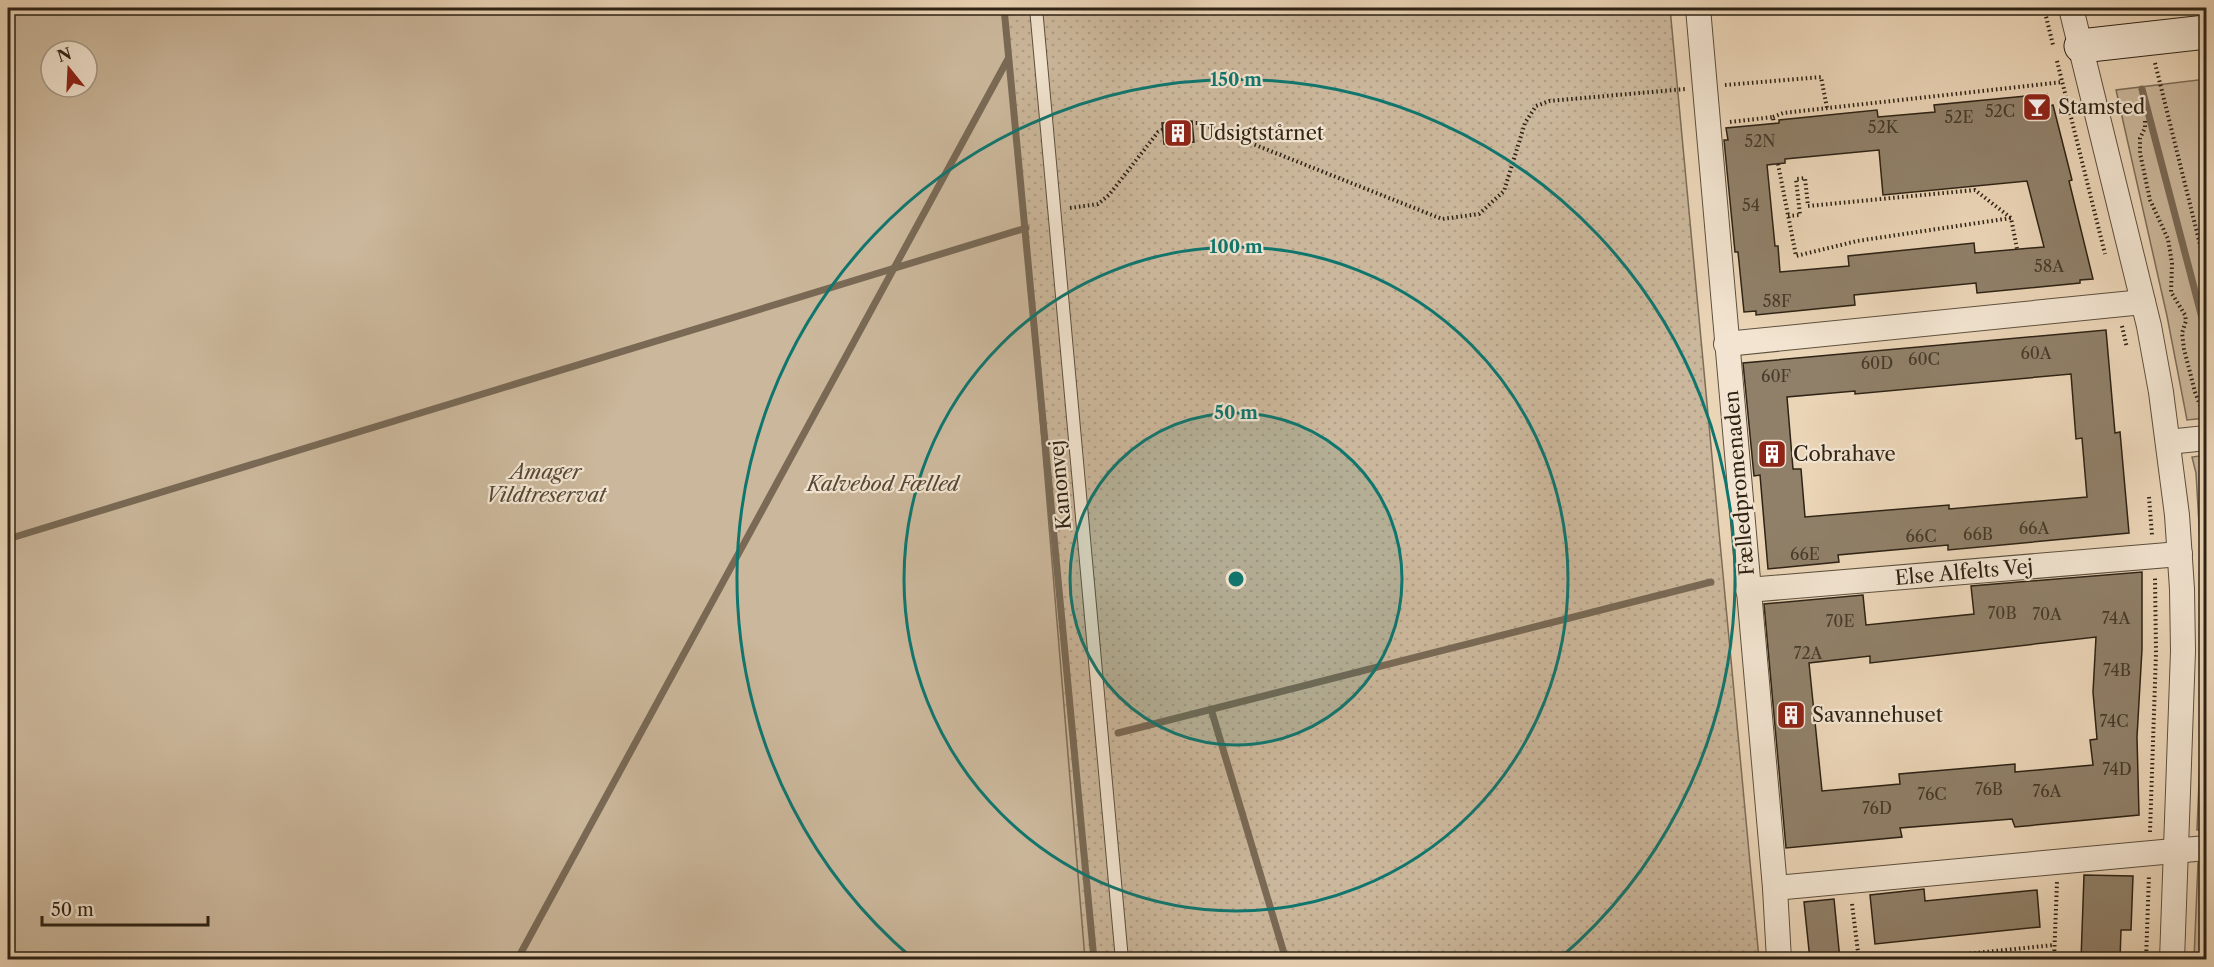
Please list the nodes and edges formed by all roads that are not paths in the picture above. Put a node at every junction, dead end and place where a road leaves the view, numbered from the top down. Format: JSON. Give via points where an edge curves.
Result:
{"nodes":[{"id":1,"x":1036,"y":8,"type":"edge"},
{"id":2,"x":1698,"y":8,"type":"edge"},
{"id":3,"x":2071,"y":8,"type":"edge"},
{"id":4,"x":2206,"y":33,"type":"edge"},
{"id":5,"x":2081,"y":46,"type":"junction"},
{"id":6,"x":2143,"y":302,"type":"junction"},
{"id":7,"x":1726,"y":345,"type":"junction"},
{"id":8,"x":2206,"y":428,"type":"edge"},
{"id":9,"x":2168,"y":442,"type":"junction"},
{"id":10,"x":2180,"y":554,"type":"junction"},
{"id":11,"x":1748,"y":590,"type":"junction"},
{"id":12,"x":2206,"y":848,"type":"edge"},
{"id":13,"x":2176,"y":850,"type":"junction"},
{"id":14,"x":1775,"y":888,"type":"junction"},
{"id":15,"x":1122,"y":960,"type":"edge"},
{"id":16,"x":1779,"y":960,"type":"edge"},
{"id":17,"x":2172,"y":960,"type":"edge"}],
"edges":[{"from":1,"to":15,"type":"lane","name":"Kanonvej"},
{"from":2,"to":7,"type":"street","name":"Fælledpromenaden"},
{"from":3,"to":5,"type":"street"},
{"from":4,"to":5,"type":"street"},
{"from":5,"to":6,"type":"street"},
{"from":6,"to":7,"type":"street"},
{"from":6,"to":9,"type":"street"},
{"from":7,"to":11,"type":"street","name":"Fælledpromenaden"},
{"from":8,"to":9,"type":"street"},
{"from":9,"to":10,"type":"street"},
{"from":10,"to":11,"type":"street","name":"Else Alfelts Vej"},
{"from":10,"to":13,"type":"street","via":[[2183,651]]},
{"from":11,"to":14,"type":"street","name":"Fælledpromenaden"},
{"from":12,"to":13,"type":"street"},
{"from":13,"to":14,"type":"street"},
{"from":13,"to":17,"type":"street"},
{"from":14,"to":16,"type":"street","name":"Fælledpromenaden"}]}
